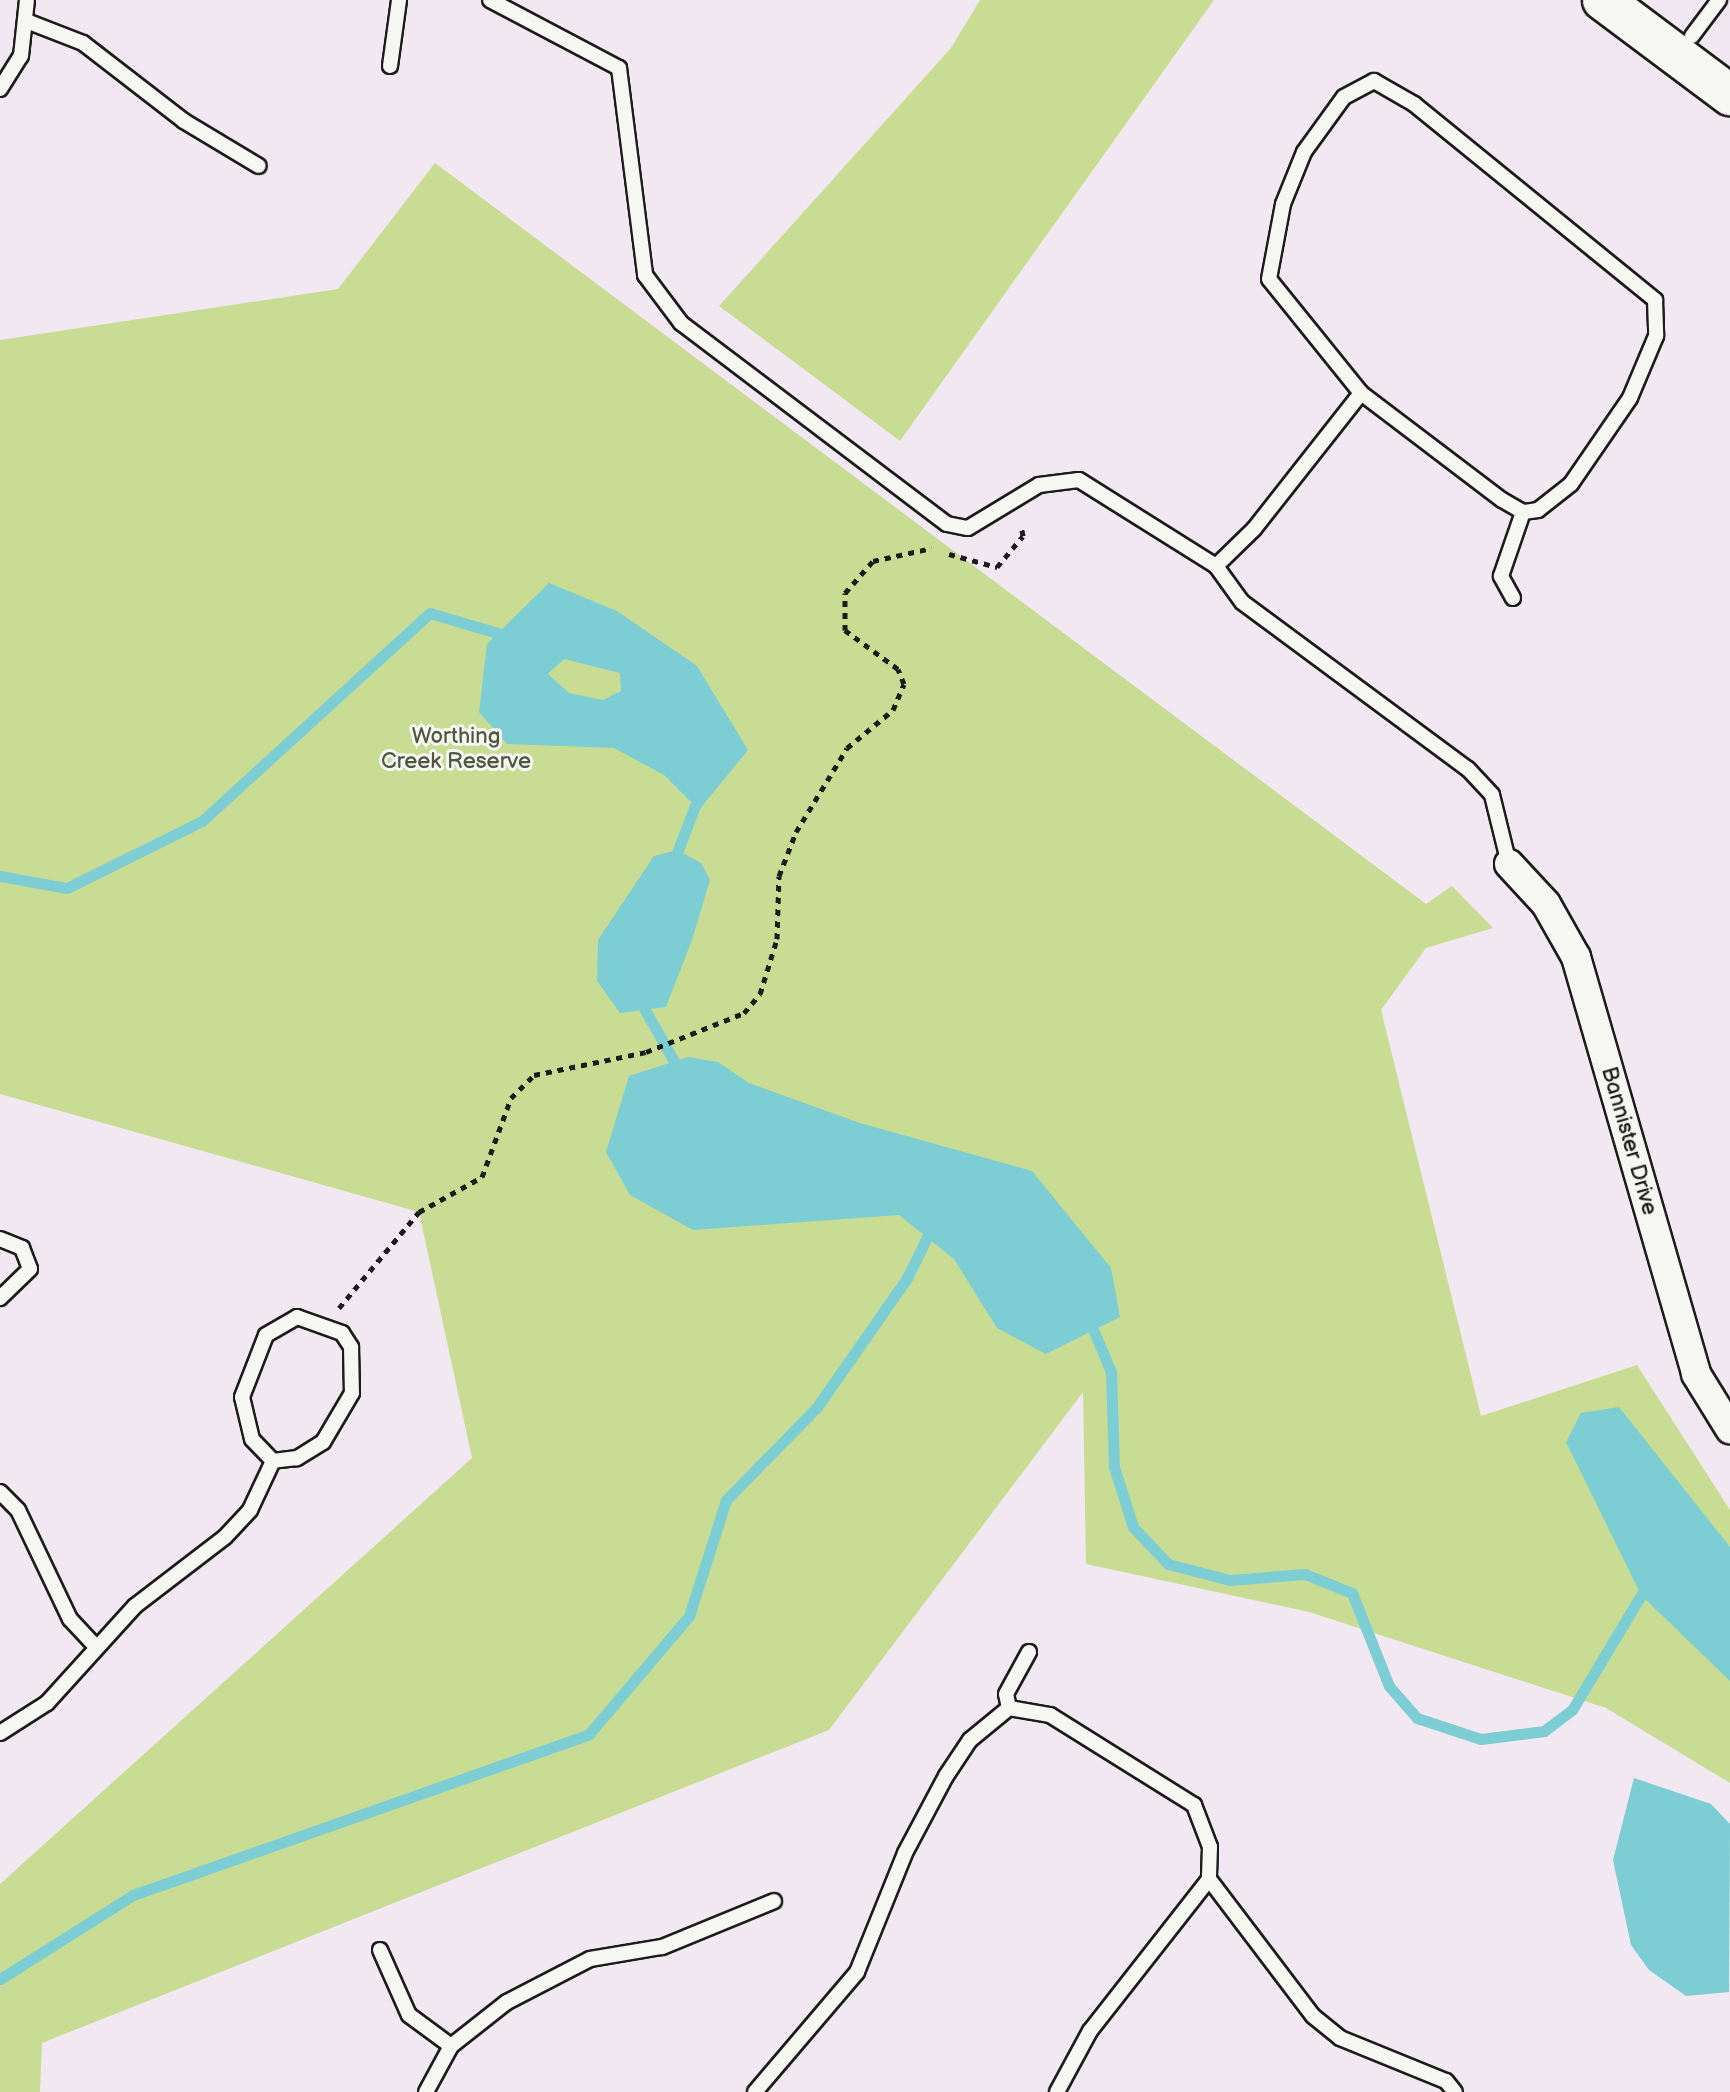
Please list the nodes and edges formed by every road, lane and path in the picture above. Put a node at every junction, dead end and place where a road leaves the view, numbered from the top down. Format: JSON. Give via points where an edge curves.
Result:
{"nodes":[{"id":1,"x":27,"y":0,"type":"edge"},
{"id":2,"x":399,"y":0,"type":"edge"},
{"id":3,"x":490,"y":0,"type":"edge"},
{"id":4,"x":1603,"y":0,"type":"edge"},
{"id":5,"x":1642,"y":0,"type":"edge"},
{"id":6,"x":1719,"y":0,"type":"edge"},
{"id":7,"x":29,"y":22,"type":"junction"},
{"id":8,"x":1692,"y":36,"type":"junction"},
{"id":9,"x":1730,"y":65,"type":"edge"},
{"id":10,"x":390,"y":66,"type":"dead end"},
{"id":11,"x":0,"y":89,"type":"edge"},
{"id":12,"x":1730,"y":95,"type":"edge"},
{"id":13,"x":259,"y":166,"type":"dead end"},
{"id":14,"x":1361,"y":393,"type":"junction"},
{"id":15,"x":1016,"y":500,"type":"junction"},
{"id":16,"x":1523,"y":512,"type":"junction"},
{"id":17,"x":1216,"y":566,"type":"junction"},
{"id":18,"x":1513,"y":598,"type":"dead end"},
{"id":19,"x":1509,"y":864,"type":"joint"},
{"id":20,"x":0,"y":1239,"type":"edge"},
{"id":21,"x":0,"y":1298,"type":"edge"},
{"id":22,"x":327,"y":1323,"type":"junction"},
{"id":23,"x":1730,"y":1429,"type":"edge"},
{"id":24,"x":273,"y":1461,"type":"junction"},
{"id":25,"x":0,"y":1492,"type":"edge"},
{"id":26,"x":96,"y":1647,"type":"junction"},
{"id":27,"x":1029,"y":1652,"type":"dead end"},
{"id":28,"x":1009,"y":1708,"type":"junction"},
{"id":29,"x":0,"y":1733,"type":"edge"},
{"id":30,"x":1209,"y":1879,"type":"junction"},
{"id":31,"x":774,"y":1901,"type":"dead end"},
{"id":32,"x":380,"y":1950,"type":"dead end"},
{"id":33,"x":451,"y":2046,"type":"junction"},
{"id":34,"x":426,"y":2092,"type":"edge"},
{"id":35,"x":755,"y":2092,"type":"edge"},
{"id":36,"x":1057,"y":2092,"type":"edge"},
{"id":37,"x":1455,"y":2092,"type":"edge"}],
"edges":[{"from":1,"to":7,"type":"lane"},
{"from":2,"to":10,"type":"lane"},
{"from":3,"to":15,"type":"lane","via":[[619,68],[627,82],[645,275],[681,323],[947,524],[968,528]]},
{"from":4,"to":12,"type":"main road"},
{"from":5,"to":8,"type":"main road"},
{"from":6,"to":8,"type":"lane"},
{"from":7,"to":11,"type":"lane","via":[[21,56]]},
{"from":7,"to":13,"type":"lane","via":[[83,43],[184,121]]},
{"from":8,"to":9,"type":"main road"},
{"from":14,"to":16,"type":"lane"},
{"from":14,"to":16,"type":"lane","via":[[1278,298],[1269,257],[1283,204],[1320,124],[1344,97],[1374,81],[1603,253],[1640,284],[1660,316],[1619,417],[1553,503]]},
{"from":14,"to":17,"type":"lane","via":[[1254,529]]},
{"from":15,"to":17,"type":"lane","via":[[1039,485],[1079,480]]},
{"from":15,"to":22,"type":"path","via":[[1023,536],[997,567],[917,546],[873,561],[851,580],[845,630],[903,675],[901,698],[847,748],[796,832],[779,876],[777,939],[760,994],[744,1013],[646,1052],[550,1067],[521,1085],[482,1177],[419,1212]]},
{"from":16,"to":18,"type":"lane","via":[[1501,576]]},
{"from":17,"to":19,"type":"lane","via":[[1242,602],[1468,769],[1492,795]]},
{"from":19,"to":23,"type":"street","name":"Bannister Drive","via":[[1546,904],[1576,957],[1696,1374]]},
{"from":20,"to":21,"type":"lane","via":[[22,1248],[30,1269]]},
{"from":22,"to":24,"type":"lane","via":[[351,1347],[352,1393],[341,1421],[297,1458]]},
{"from":22,"to":24,"type":"lane","via":[[297,1317],[279,1323],[253,1358],[243,1417]]},
{"from":24,"to":26,"type":"lane","via":[[250,1510],[225,1537],[135,1606]]},
{"from":25,"to":26,"type":"lane","via":[[18,1510],[70,1619]]},
{"from":26,"to":29,"type":"lane","via":[[47,1703]]},
{"from":27,"to":28,"type":"lane","via":[[1006,1694]]},
{"from":28,"to":30,"type":"lane","via":[[1050,1715],[1194,1805],[1210,1847]]},
{"from":28,"to":35,"type":"lane","via":[[970,1740],[946,1776],[905,1853],[857,1972]]},
{"from":30,"to":36,"type":"lane","via":[[1090,2031]]},
{"from":30,"to":37,"type":"lane","via":[[1313,2016],[1340,2038],[1446,2081]]},
{"from":31,"to":33,"type":"lane","via":[[662,1947],[590,1959],[507,2002]]},
{"from":32,"to":33,"type":"lane","via":[[409,2015]]},
{"from":33,"to":34,"type":"lane"}]}
